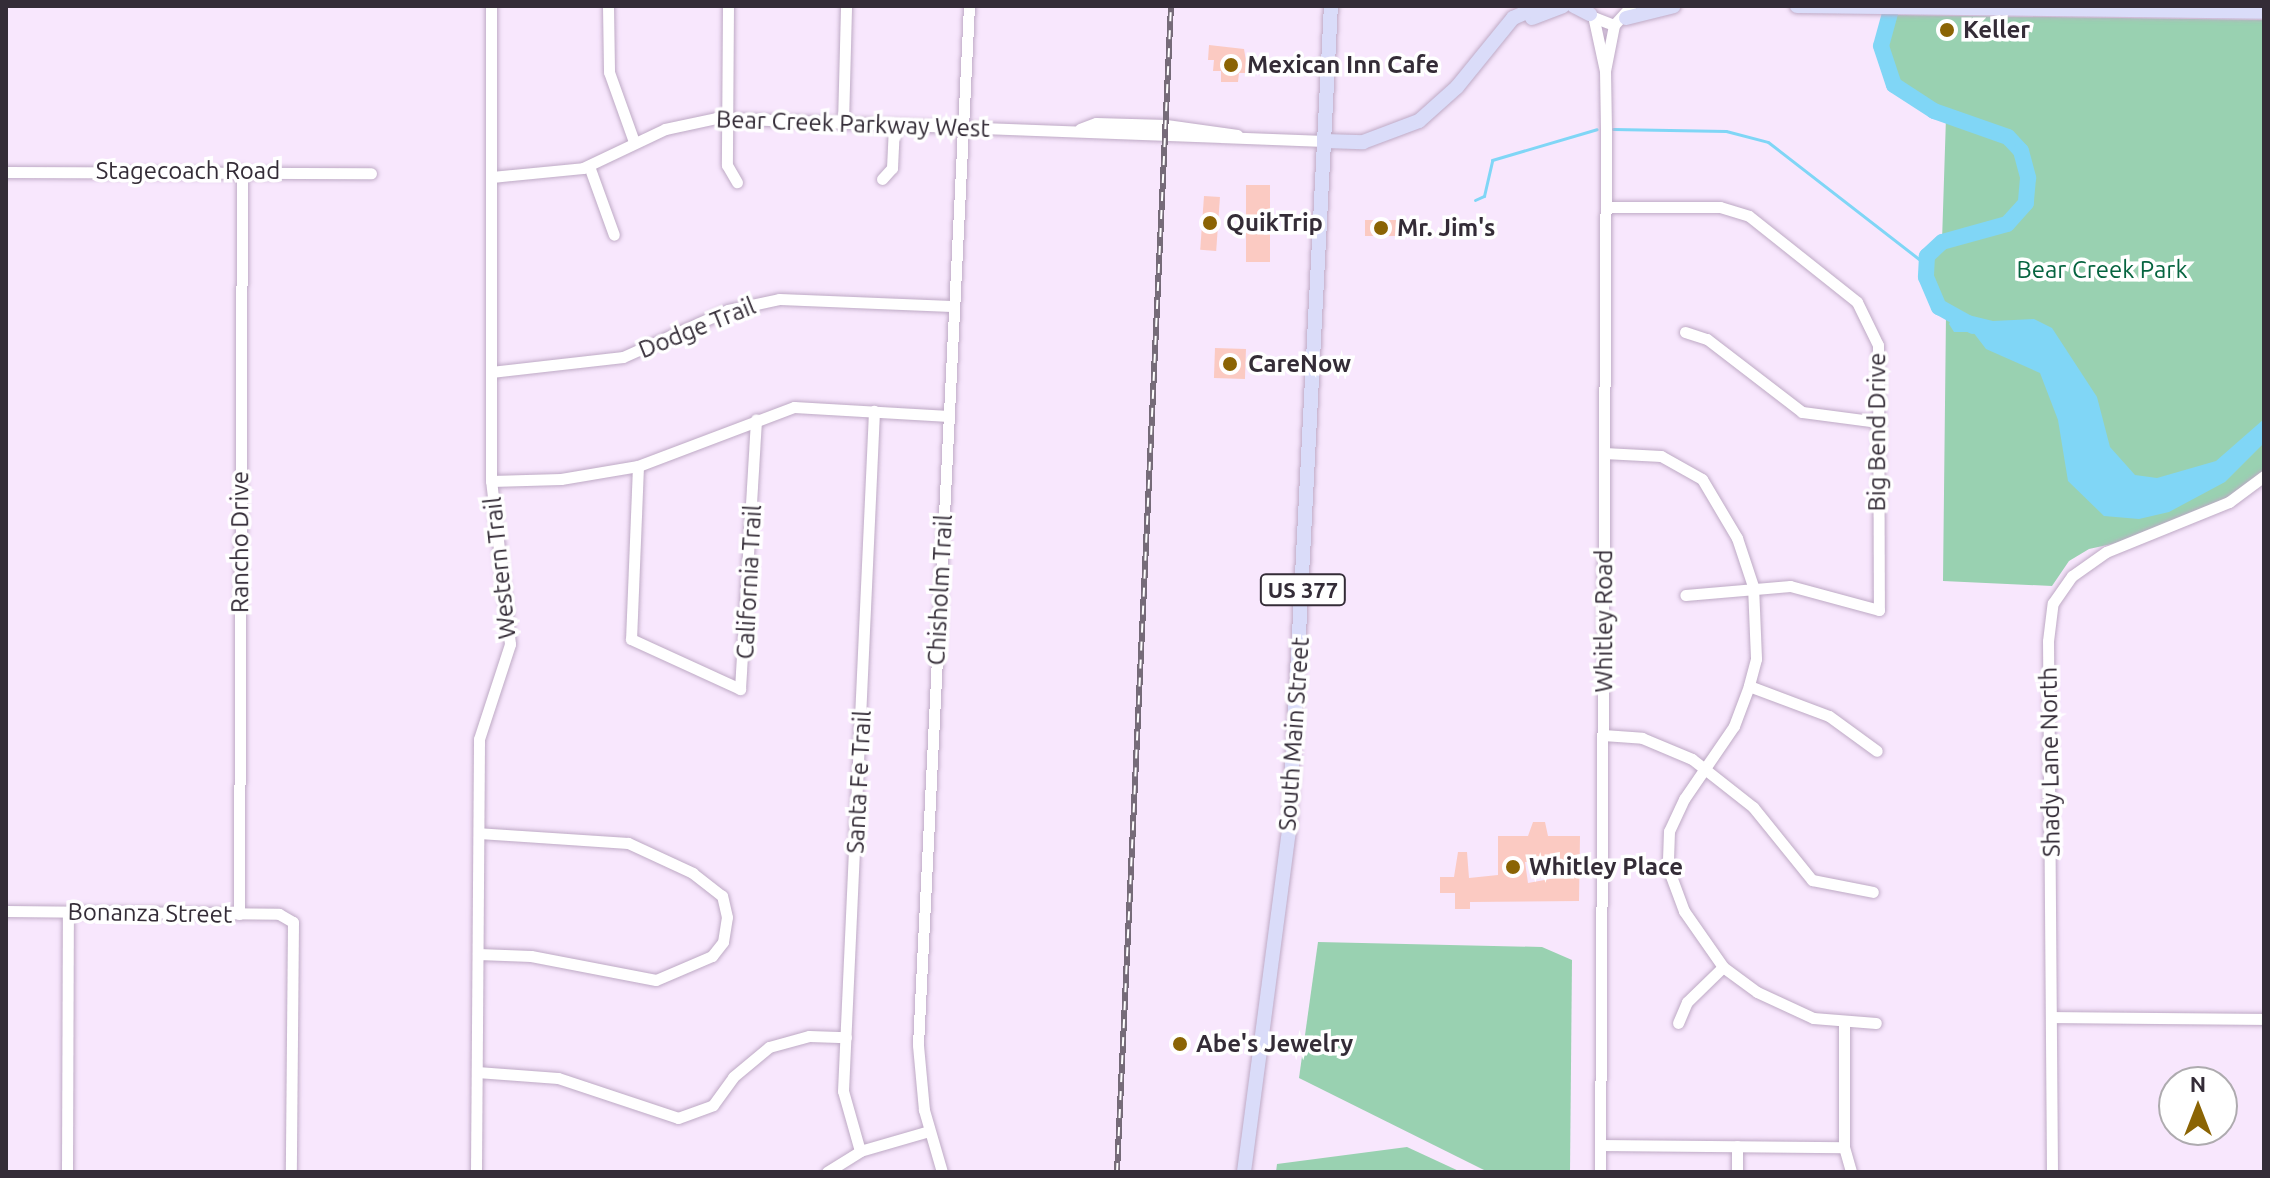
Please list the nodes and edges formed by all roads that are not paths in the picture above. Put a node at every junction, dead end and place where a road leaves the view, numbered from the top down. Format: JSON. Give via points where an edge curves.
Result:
{"nodes":[{"id":1,"x":491,"y":6,"type":"edge"},
{"id":2,"x":608,"y":6,"type":"edge"},
{"id":3,"x":728,"y":6,"type":"edge"},
{"id":4,"x":846,"y":6,"type":"edge"},
{"id":5,"x":969,"y":6,"type":"edge"},
{"id":6,"x":1331,"y":6,"type":"edge"},
{"id":7,"x":1540,"y":6,"type":"edge"},
{"id":8,"x":1563,"y":6,"type":"edge"},
{"id":9,"x":1574,"y":6,"type":"edge"},
{"id":10,"x":1674,"y":6,"type":"edge"},
{"id":11,"x":1797,"y":6,"type":"edge"},
{"id":12,"x":1997,"y":7,"type":"edge"},
{"id":13,"x":1875,"y":8,"type":"edge"},
{"id":14,"x":2120,"y":8,"type":"edge"},
{"id":15,"x":2235,"y":8,"type":"edge"},
{"id":16,"x":2264,"y":12,"type":"edge"},
{"id":17,"x":1591,"y":13,"type":"edge"},
{"id":18,"x":1624,"y":16,"type":"edge"},
{"id":19,"x":1506,"y":28,"type":"junction"},
{"id":20,"x":1605,"y":71,"type":"junction"},
{"id":21,"x":727,"y":117,"type":"junction"},
{"id":22,"x":843,"y":123,"type":"junction"},
{"id":23,"x":894,"y":125,"type":"junction"},
{"id":24,"x":962,"y":128,"type":"junction"},
{"id":25,"x":1325,"y":141,"type":"junction"},
{"id":26,"x":634,"y":142,"type":"junction"},
{"id":27,"x":589,"y":166,"type":"junction"},
{"id":28,"x":242,"y":171,"type":"junction"},
{"id":29,"x":6,"y":172,"type":"edge"},
{"id":30,"x":371,"y":173,"type":"dead end"},
{"id":31,"x":492,"y":177,"type":"junction"},
{"id":32,"x":882,"y":179,"type":"dead end"},
{"id":33,"x":737,"y":182,"type":"dead end"},
{"id":34,"x":1606,"y":207,"type":"junction"},
{"id":35,"x":614,"y":235,"type":"dead end"},
{"id":36,"x":952,"y":306,"type":"junction"},
{"id":37,"x":1685,"y":332,"type":"dead end"},
{"id":38,"x":491,"y":372,"type":"junction"},
{"id":39,"x":874,"y":411,"type":"junction"},
{"id":40,"x":949,"y":416,"type":"junction"},
{"id":41,"x":756,"y":419,"type":"junction"},
{"id":42,"x":1878,"y":422,"type":"junction"},
{"id":43,"x":1604,"y":453,"type":"junction"},
{"id":44,"x":638,"y":466,"type":"junction"},
{"id":45,"x":2264,"y":476,"type":"edge"},
{"id":46,"x":491,"y":481,"type":"junction"},
{"id":47,"x":1753,"y":586,"type":"junction"},
{"id":48,"x":1685,"y":595,"type":"dead end"},
{"id":49,"x":1749,"y":686,"type":"junction"},
{"id":50,"x":1603,"y":735,"type":"junction"},
{"id":51,"x":1877,"y":751,"type":"dead end"},
{"id":52,"x":1706,"y":769,"type":"junction"},
{"id":53,"x":479,"y":833,"type":"junction"},
{"id":54,"x":1873,"y":892,"type":"dead end"},
{"id":55,"x":6,"y":911,"type":"edge"},
{"id":56,"x":68,"y":912,"type":"junction"},
{"id":57,"x":239,"y":914,"type":"junction"},
{"id":58,"x":478,"y":954,"type":"junction"},
{"id":59,"x":1723,"y":967,"type":"junction"},
{"id":60,"x":2051,"y":1017,"type":"junction"},
{"id":61,"x":2264,"y":1019,"type":"edge"},
{"id":62,"x":1678,"y":1023,"type":"dead end"},
{"id":63,"x":1844,"y":1023,"type":"junction"},
{"id":64,"x":1876,"y":1023,"type":"dead end"},
{"id":65,"x":846,"y":1037,"type":"junction"},
{"id":66,"x":477,"y":1072,"type":"junction"},
{"id":67,"x":929,"y":1131,"type":"junction"},
{"id":68,"x":1600,"y":1145,"type":"junction"},
{"id":69,"x":1737,"y":1146,"type":"junction"},
{"id":70,"x":1844,"y":1147,"type":"junction"},
{"id":71,"x":860,"y":1151,"type":"junction"},
{"id":72,"x":67,"y":1172,"type":"edge"},
{"id":73,"x":291,"y":1172,"type":"edge"},
{"id":74,"x":476,"y":1172,"type":"edge"},
{"id":75,"x":827,"y":1172,"type":"edge"},
{"id":76,"x":942,"y":1172,"type":"edge"},
{"id":77,"x":1244,"y":1172,"type":"edge"},
{"id":78,"x":1600,"y":1172,"type":"edge"},
{"id":79,"x":1737,"y":1172,"type":"edge"},
{"id":80,"x":1851,"y":1172,"type":"edge"},
{"id":81,"x":2052,"y":1172,"type":"edge"}],
"edges":[{"from":1,"to":31,"type":"street","name":"Western Trail"},
{"from":2,"to":26,"type":"street","via":[[609,72]]},
{"from":3,"to":21,"type":"street"},
{"from":4,"to":22,"type":"street"},
{"from":5,"to":24,"type":"street","name":"Chisholm Trail"},
{"from":6,"to":25,"type":"main road","name":"South Main Street","number":"US 377"},
{"from":7,"to":19,"type":"main road"},
{"from":8,"to":19,"type":"main road"},
{"from":9,"to":17,"type":"main road"},
{"from":10,"to":18,"type":"main road"},
{"from":11,"to":13,"type":"main road"},
{"from":12,"to":13,"type":"main road"},
{"from":12,"to":14,"type":"main road"},
{"from":14,"to":15,"type":"main road"},
{"from":15,"to":16,"type":"main road"},
{"from":17,"to":18,"type":"street"},
{"from":17,"to":20,"type":"street","name":"Whitley Road"},
{"from":18,"to":20,"type":"street","name":"Whitley Road"},
{"from":19,"to":25,"type":"main road","via":[[1419,121],[1363,142]]},
{"from":20,"to":34,"type":"street","name":"Whitley Road"},
{"from":21,"to":22,"type":"street","name":"Bear Creek Parkway West"},
{"from":21,"to":26,"type":"street","name":"Bear Creek Parkway West","via":[[665,129]]},
{"from":21,"to":33,"type":"street","via":[[728,173]]},
{"from":22,"to":23,"type":"street","name":"Bear Creek Parkway West"},
{"from":23,"to":24,"type":"street","name":"Bear Creek Parkway West"},
{"from":23,"to":32,"type":"street","via":[[892,168]]},
{"from":24,"to":25,"type":"street","name":"Bear Creek Parkway West"},
{"from":24,"to":36,"type":"street","name":"Chisholm Trail"},
{"from":25,"to":77,"type":"main road","name":"South Main Street","number":"US 377","via":[[1289,831]]},
{"from":26,"to":27,"type":"street","name":"Bear Creek Parkway West"},
{"from":27,"to":31,"type":"street","name":"Bear Creek Parkway West"},
{"from":27,"to":35,"type":"street"},
{"from":28,"to":29,"type":"street","name":"Stagecoach Road"},
{"from":28,"to":30,"type":"street","name":"Stagecoach Road"},
{"from":28,"to":57,"type":"street","name":"Rancho Drive"},
{"from":31,"to":38,"type":"street","name":"Western Trail"},
{"from":34,"to":42,"type":"street","name":"Big Bend Drive","via":[[1720,207],[1761,224],[1867,315],[1879,351]]},
{"from":34,"to":43,"type":"street","name":"Whitley Road"},
{"from":36,"to":38,"type":"street","name":"Dodge Trail","via":[[779,299],[728,310],[623,357]]},
{"from":36,"to":40,"type":"street","name":"Chisholm Trail"},
{"from":37,"to":42,"type":"street","via":[[1707,339],[1802,412]]},
{"from":38,"to":46,"type":"street","name":"Western Trail"},
{"from":39,"to":40,"type":"street"},
{"from":39,"to":41,"type":"street","via":[[794,407]]},
{"from":39,"to":65,"type":"street","name":"Santa Fe Trail"},
{"from":40,"to":67,"type":"street","name":"Chisholm Trail","via":[[918,1045]]},
{"from":41,"to":44,"type":"street"},
{"from":41,"to":44,"type":"street","name":"California Trail","via":[[740,689],[631,639]]},
{"from":42,"to":47,"type":"street","name":"Big Bend Drive","via":[[1879,610],[1790,586]]},
{"from":43,"to":47,"type":"street","via":[[1661,456],[1702,479],[1737,538]]},
{"from":43,"to":50,"type":"street","name":"Whitley Road"},
{"from":44,"to":46,"type":"street","via":[[561,479]]},
{"from":45,"to":60,"type":"street","name":"Shady Lane North","via":[[2229,502],[2106,552],[2072,576],[2053,603]]},
{"from":46,"to":53,"type":"street","name":"Western Trail","via":[[510,644],[480,731]]},
{"from":47,"to":48,"type":"street"},
{"from":47,"to":49,"type":"street","via":[[1756,659]]},
{"from":49,"to":51,"type":"street","via":[[1829,716]]},
{"from":49,"to":52,"type":"street","via":[[1734,726]]},
{"from":50,"to":52,"type":"street","via":[[1667,745]]},
{"from":50,"to":68,"type":"street","name":"Whitley Road"},
{"from":52,"to":54,"type":"street","via":[[1753,807],[1812,880]]},
{"from":52,"to":59,"type":"street","via":[[1674,816],[1668,868],[1693,929]]},
{"from":53,"to":58,"type":"street","name":"Western Trail"},
{"from":53,"to":58,"type":"street","via":[[628,843],[693,873],[722,896],[727,917],[723,942],[712,956],[656,980],[585,964]]},
{"from":55,"to":56,"type":"street","name":"Bonanza Street"},
{"from":56,"to":57,"type":"street","name":"Bonanza Street"},
{"from":56,"to":72,"type":"street"},
{"from":57,"to":73,"type":"street","name":"Bonanza Street","via":[[279,914],[293,922]]},
{"from":58,"to":66,"type":"street","name":"Western Trail"},
{"from":59,"to":62,"type":"street","via":[[1687,1002]]},
{"from":59,"to":63,"type":"street","via":[[1793,1011]]},
{"from":60,"to":61,"type":"street"},
{"from":60,"to":81,"type":"street","name":"Shady Lane North"},
{"from":63,"to":64,"type":"street"},
{"from":63,"to":70,"type":"street"},
{"from":65,"to":66,"type":"street","via":[[809,1036],[769,1047],[733,1077],[713,1105],[678,1118],[558,1078]]},
{"from":65,"to":71,"type":"street","name":"Santa Fe Trail","via":[[843,1091]]},
{"from":66,"to":74,"type":"street","name":"Western Trail"},
{"from":67,"to":71,"type":"street"},
{"from":67,"to":76,"type":"street","name":"Chisholm Trail"},
{"from":68,"to":69,"type":"street"},
{"from":68,"to":78,"type":"street","name":"Whitley Road"},
{"from":69,"to":70,"type":"street"},
{"from":69,"to":79,"type":"street"},
{"from":70,"to":80,"type":"street"},
{"from":71,"to":75,"type":"street"}]}
